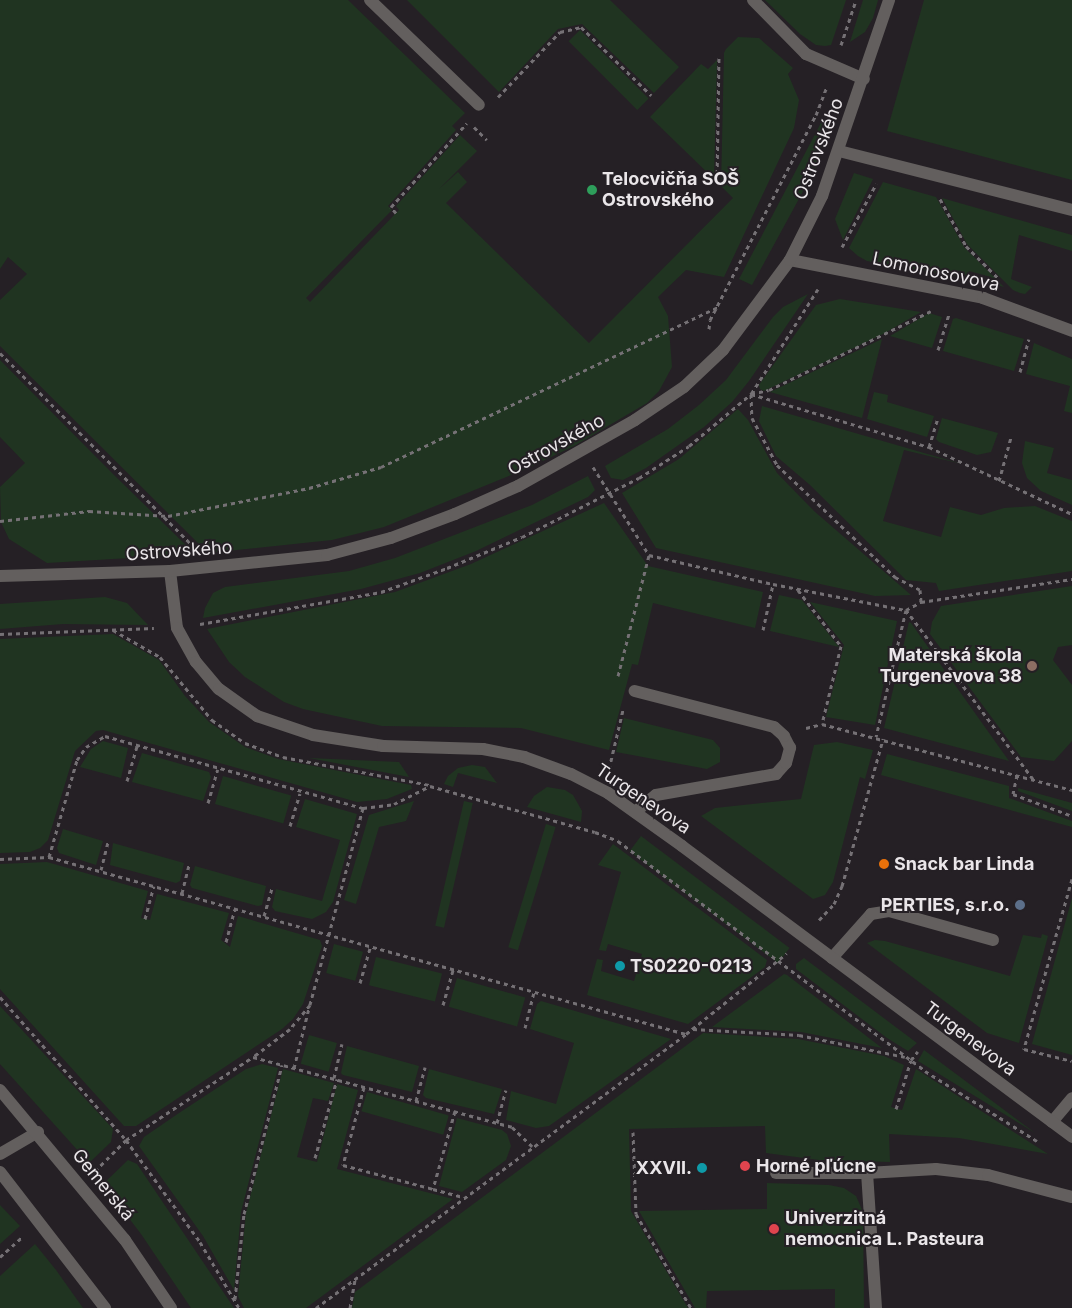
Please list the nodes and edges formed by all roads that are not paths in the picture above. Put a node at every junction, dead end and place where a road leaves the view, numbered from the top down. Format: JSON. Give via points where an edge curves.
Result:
{"nodes":[{"id":1,"x":370,"y":0,"type":"edge"},
{"id":2,"x":753,"y":0,"type":"edge"},
{"id":3,"x":889,"y":0,"type":"edge"},
{"id":4,"x":864,"y":79,"type":"junction"},
{"id":5,"x":485,"y":104,"type":"road end"},
{"id":6,"x":839,"y":151,"type":"junction"},
{"id":7,"x":1072,"y":210,"type":"edge"},
{"id":8,"x":790,"y":260,"type":"junction"},
{"id":9,"x":1072,"y":330,"type":"edge"},
{"id":10,"x":170,"y":571,"type":"junction"},
{"id":11,"x":0,"y":576,"type":"edge"},
{"id":12,"x":635,"y":692,"type":"road end"},
{"id":13,"x":635,"y":812,"type":"junction"},
{"id":14,"x":993,"y":940,"type":"dead end"},
{"id":15,"x":832,"y":958,"type":"junction"},
{"id":16,"x":0,"y":1090,"type":"edge"},
{"id":17,"x":1072,"y":1098,"type":"edge"},
{"id":18,"x":1052,"y":1122,"type":"junction"},
{"id":19,"x":38,"y":1132,"type":"junction"},
{"id":20,"x":1072,"y":1137,"type":"edge"},
{"id":21,"x":0,"y":1154,"type":"edge"},
{"id":22,"x":0,"y":1172,"type":"edge"},
{"id":23,"x":776,"y":1173,"type":"dead end"},
{"id":24,"x":867,"y":1173,"type":"junction"},
{"id":25,"x":1072,"y":1197,"type":"edge"},
{"id":26,"x":105,"y":1308,"type":"edge"},
{"id":27,"x":171,"y":1308,"type":"edge"},
{"id":28,"x":876,"y":1308,"type":"edge"}],
"edges":[{"from":1,"to":5,"type":"street"},
{"from":2,"to":4,"type":"street","via":[[806,54]]},
{"from":3,"to":4,"type":"street","name":"Ostrovského"},
{"from":4,"to":6,"type":"street","name":"Ostrovského"},
{"from":6,"to":7,"type":"street"},
{"from":6,"to":8,"type":"street","name":"Ostrovského","via":[[822,196]]},
{"from":8,"to":9,"type":"street","name":"Lomonosovova","via":[[983,298]]},
{"from":8,"to":10,"type":"street","name":"Ostrovského","via":[[723,350],[684,387],[584,451],[518,486],[391,538],[327,555]]},
{"from":10,"to":11,"type":"street","name":"Ostrovského"},
{"from":10,"to":13,"type":"street","name":"Turgenevova","via":[[177,628],[196,662],[219,689],[274,725],[383,746],[483,750],[524,757],[572,774]]},
{"from":12,"to":13,"type":"street","via":[[774,727],[790,748],[786,762],[776,774],[656,795]]},
{"from":13,"to":15,"type":"street","name":"Turgenevova"},
{"from":14,"to":15,"type":"street","via":[[889,911],[871,914]]},
{"from":15,"to":18,"type":"street","name":"Turgenevova"},
{"from":16,"to":19,"type":"street","name":"Gemerská"},
{"from":17,"to":18,"type":"street"},
{"from":18,"to":20,"type":"street","name":"Turgenevova"},
{"from":19,"to":21,"type":"street"},
{"from":19,"to":27,"type":"street","name":"Gemerská","via":[[125,1240]]},
{"from":22,"to":26,"type":"street","via":[[41,1220]]},
{"from":23,"to":24,"type":"street"},
{"from":24,"to":25,"type":"street","via":[[936,1169],[988,1175]]},
{"from":24,"to":28,"type":"street"}]}
